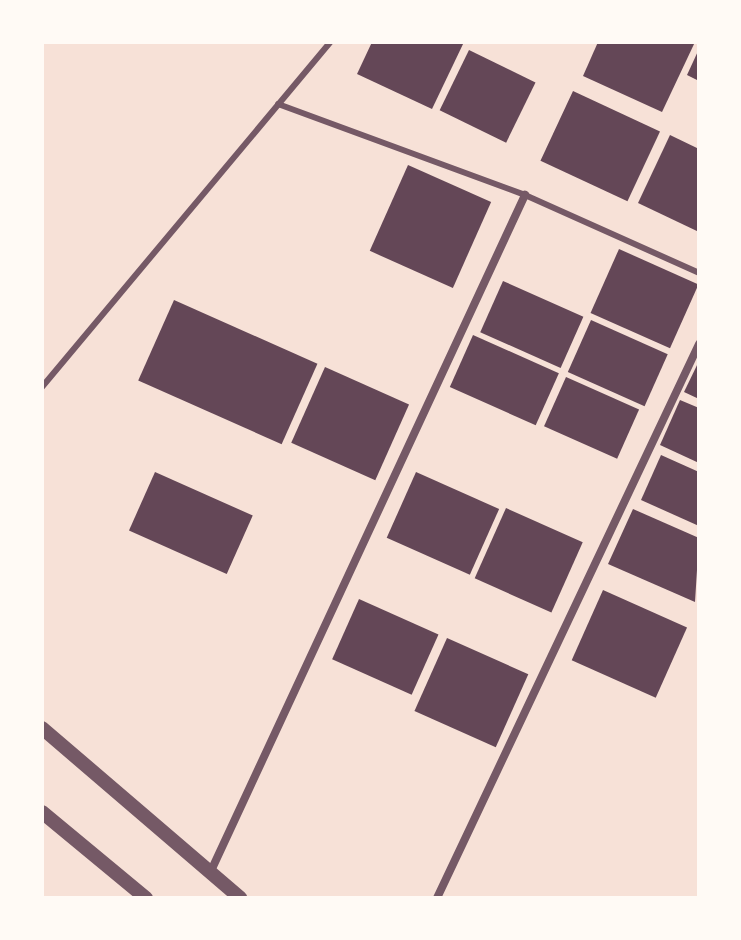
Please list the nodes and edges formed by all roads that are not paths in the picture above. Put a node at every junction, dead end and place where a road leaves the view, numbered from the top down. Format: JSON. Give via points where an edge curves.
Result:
{"nodes":[{"id":1,"x":330,"y":42,"type":"edge"},
{"id":2,"x":278,"y":104,"type":"junction"},
{"id":3,"x":525,"y":195,"type":"junction"},
{"id":4,"x":699,"y":273,"type":"edge"},
{"id":5,"x":699,"y":344,"type":"edge"},
{"id":6,"x":42,"y":387,"type":"edge"},
{"id":7,"x":42,"y":728,"type":"edge"},
{"id":8,"x":42,"y":812,"type":"edge"},
{"id":9,"x":210,"y":873,"type":"junction"},
{"id":10,"x":146,"y":898,"type":"edge"},
{"id":11,"x":240,"y":898,"type":"edge"},
{"id":12,"x":437,"y":898,"type":"edge"}],
"edges":[{"from":1,"to":2,"type":"lane"},
{"from":2,"to":3,"type":"lane"},
{"from":2,"to":6,"type":"lane"},
{"from":3,"to":4,"type":"lane"},
{"from":3,"to":9,"type":"street"},
{"from":5,"to":12,"type":"street"},
{"from":7,"to":9,"type":"street"},
{"from":8,"to":10,"type":"street"},
{"from":9,"to":11,"type":"street"}]}
